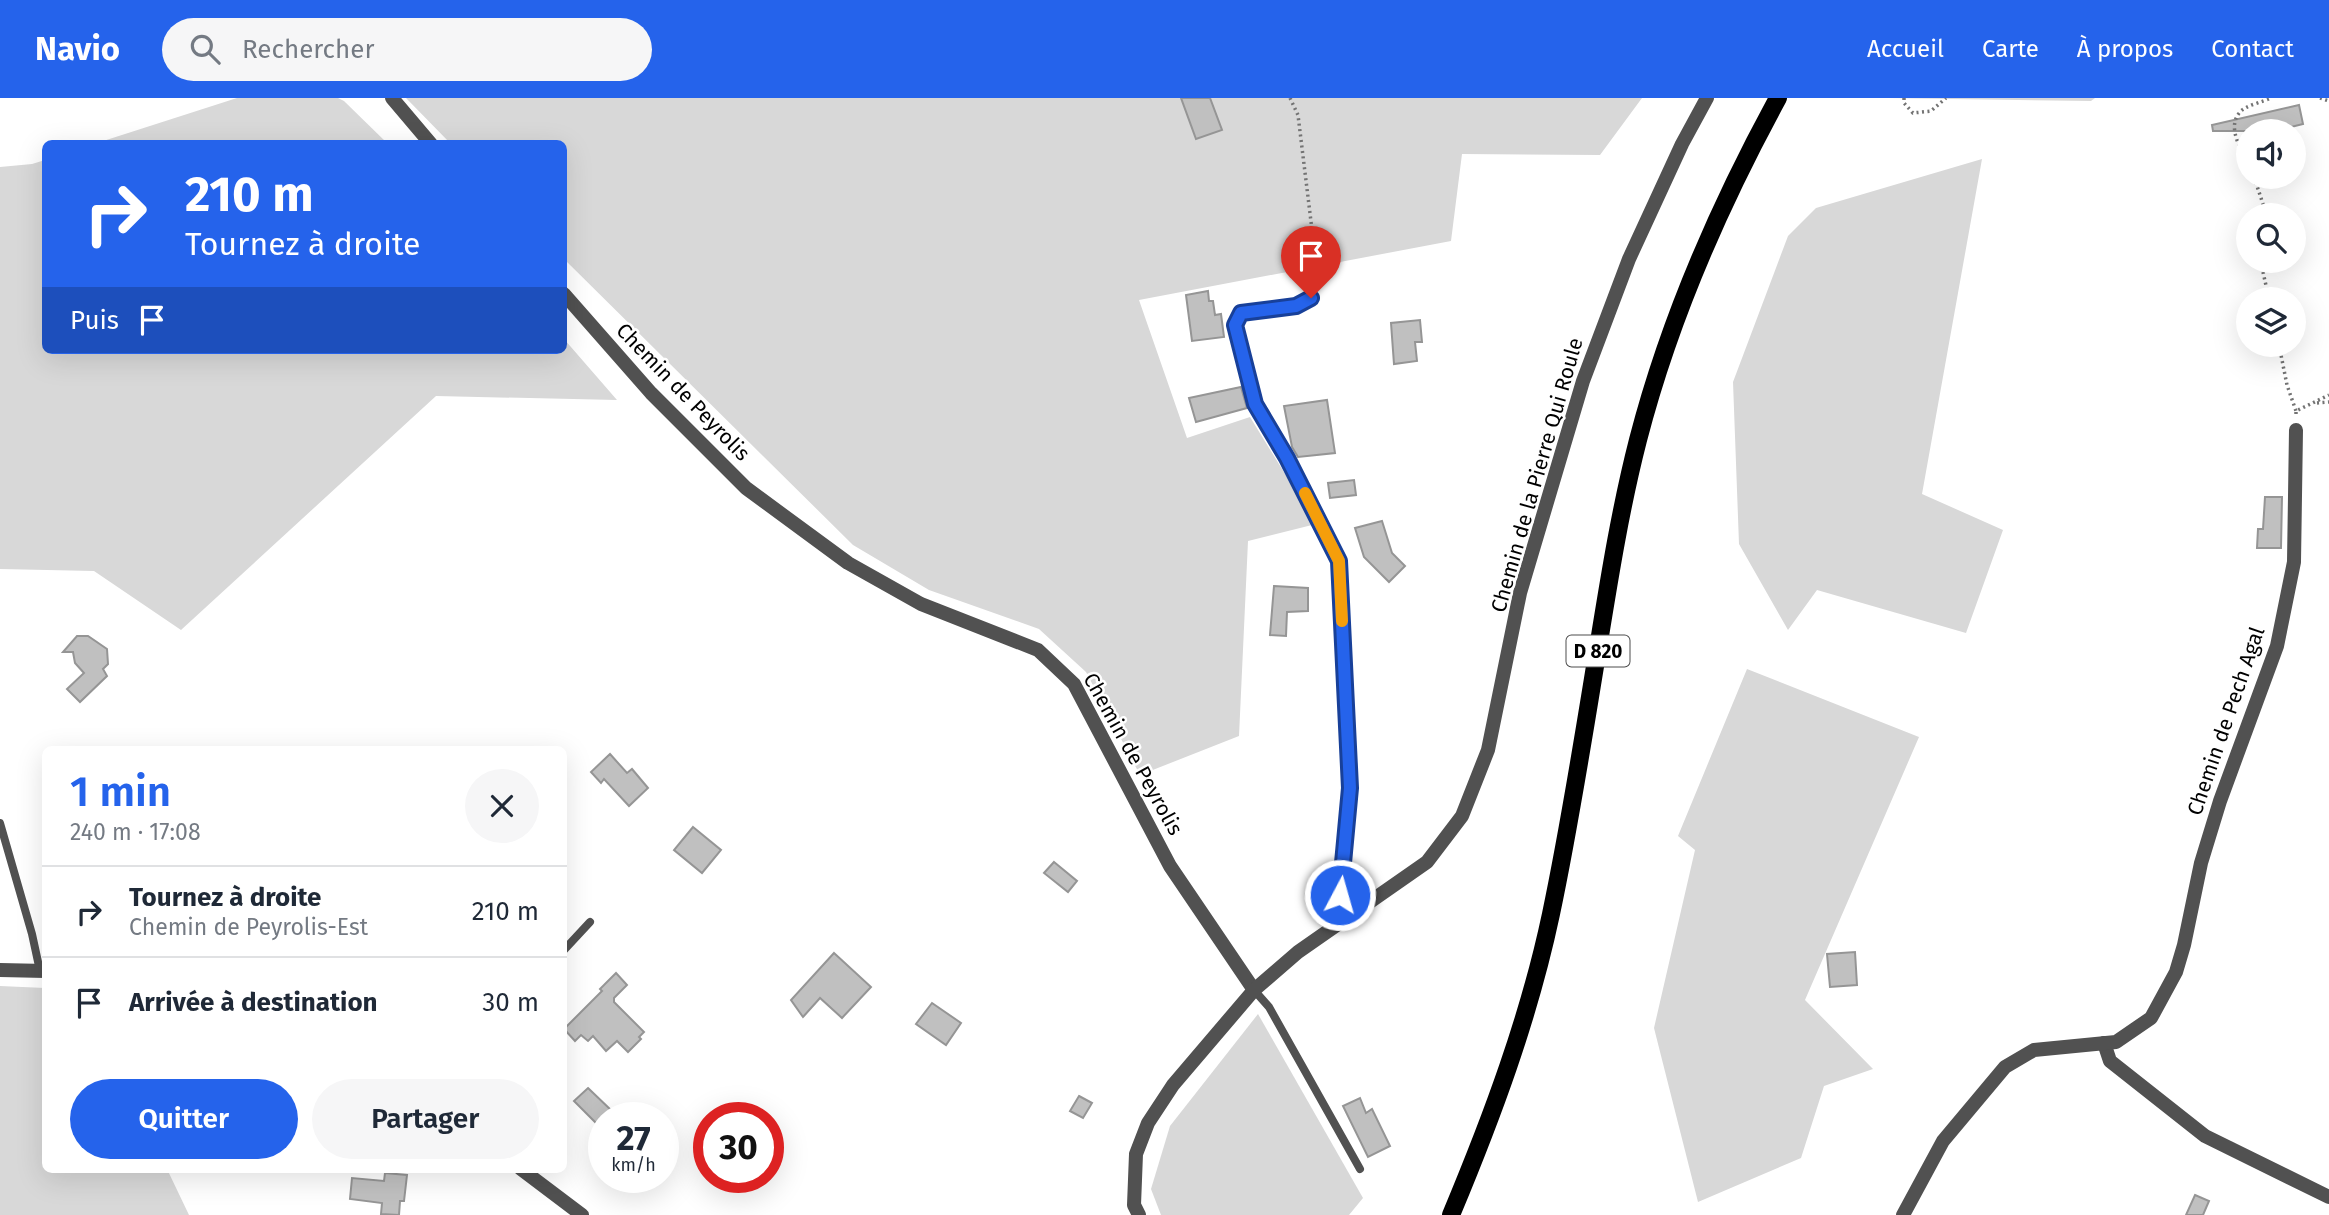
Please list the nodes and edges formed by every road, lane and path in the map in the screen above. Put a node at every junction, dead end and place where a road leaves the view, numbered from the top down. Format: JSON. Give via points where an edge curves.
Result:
{"nodes":[{"id":1,"x":392,"y":98,"type":"edge"},
{"id":2,"x":1290,"y":98,"type":"edge"},
{"id":3,"x":1707,"y":98,"type":"edge"},
{"id":4,"x":1778,"y":98,"type":"edge"},
{"id":5,"x":1905,"y":98,"type":"edge"},
{"id":6,"x":1946,"y":98,"type":"edge"},
{"id":7,"x":2272,"y":98,"type":"edge"},
{"id":8,"x":2320,"y":98,"type":"edge"},
{"id":9,"x":2329,"y":101,"type":"edge"},
{"id":10,"x":2236,"y":119,"type":"edge"},
{"id":11,"x":2236,"y":120,"type":"edge"},
{"id":12,"x":2236,"y":138,"type":"edge"},
{"id":13,"x":428,"y":140,"type":"edge"},
{"id":14,"x":567,"y":297,"type":"edge"},
{"id":15,"x":1311,"y":298,"type":"joint"},
{"id":16,"x":2281,"y":357,"type":"edge"},
{"id":17,"x":2329,"y":395,"type":"edge"},
{"id":18,"x":2329,"y":402,"type":"edge"},
{"id":19,"x":2315,"y":404,"type":"junction"},
{"id":20,"x":2296,"y":411,"type":"junction"},
{"id":21,"x":2297,"y":430,"type":"joint"},
{"id":22,"x":0,"y":824,"type":"edge"},
{"id":23,"x":1355,"y":912,"type":"junction"},
{"id":24,"x":590,"y":922,"type":"dead end"},
{"id":25,"x":567,"y":947,"type":"edge"},
{"id":26,"x":42,"y":968,"type":"edge"},
{"id":27,"x":0,"y":970,"type":"edge"},
{"id":28,"x":42,"y":971,"type":"edge"},
{"id":29,"x":1254,"y":990,"type":"junction"},
{"id":30,"x":2104,"y":1043,"type":"junction"},
{"id":31,"x":1360,"y":1170,"type":"dead end"},
{"id":32,"x":526,"y":1173,"type":"edge"},
{"id":33,"x":2329,"y":1197,"type":"edge"},
{"id":34,"x":582,"y":1215,"type":"edge"},
{"id":35,"x":1139,"y":1215,"type":"edge"},
{"id":36,"x":1451,"y":1215,"type":"edge"},
{"id":37,"x":1903,"y":1215,"type":"edge"}],
"edges":[{"from":1,"to":13,"type":"street"},
{"from":2,"to":15,"type":"path","via":[[1298,116],[1312,214],[1318,279]]},
{"from":3,"to":23,"type":"street","name":"Chemin de la Pierre Qui Roule","via":[[1629,259],[1583,381],[1520,593],[1488,750],[1462,816],[1427,862]]},
{"from":4,"to":36,"type":"main road","number":"D 820","via":[[1706,242],[1672,330],[1638,440],[1614,549],[1550,917],[1522,1027],[1485,1135]]},
{"from":5,"to":6,"type":"path","via":[[1913,113],[1931,111]]},
{"from":7,"to":10,"type":"path","via":[[2241,111]]},
{"from":8,"to":9,"type":"path"},
{"from":11,"to":12,"type":"path"},
{"from":14,"to":29,"type":"street","name":"Chemin de Peyrolis","via":[[652,393],[747,488],[848,564],[921,604],[1038,650],[1074,684],[1170,866]]},
{"from":15,"to":23,"type":"street","via":[[1296,306],[1241,313],[1235,325],[1255,404],[1339,561],[1350,788],[1340,895]]},
{"from":16,"to":20,"type":"path"},
{"from":17,"to":19,"type":"path"},
{"from":18,"to":19,"type":"path"},
{"from":19,"to":20,"type":"path"},
{"from":20,"to":21,"type":"path"},
{"from":21,"to":30,"type":"street","name":"Chemin de Pech Agal","via":[[2294,562],[2277,646],[2216,813],[2176,972],[2151,1018],[2116,1042]]},
{"from":22,"to":26,"type":"lane"},
{"from":23,"to":29,"type":"street","name":"Chemin de la Pierre Qui Roule"},
{"from":24,"to":25,"type":"lane"},
{"from":27,"to":28,"type":"street"},
{"from":29,"to":31,"type":"lane","via":[[1269,1007]]},
{"from":29,"to":35,"type":"street","via":[[1173,1085],[1148,1123],[1136,1154],[1134,1205]]},
{"from":30,"to":33,"type":"street","via":[[2110,1062],[2205,1136]]},
{"from":30,"to":37,"type":"street","name":"Chemin de Pech Agal","via":[[2034,1050],[2005,1067],[1943,1141]]},
{"from":32,"to":34,"type":"street"}]}
